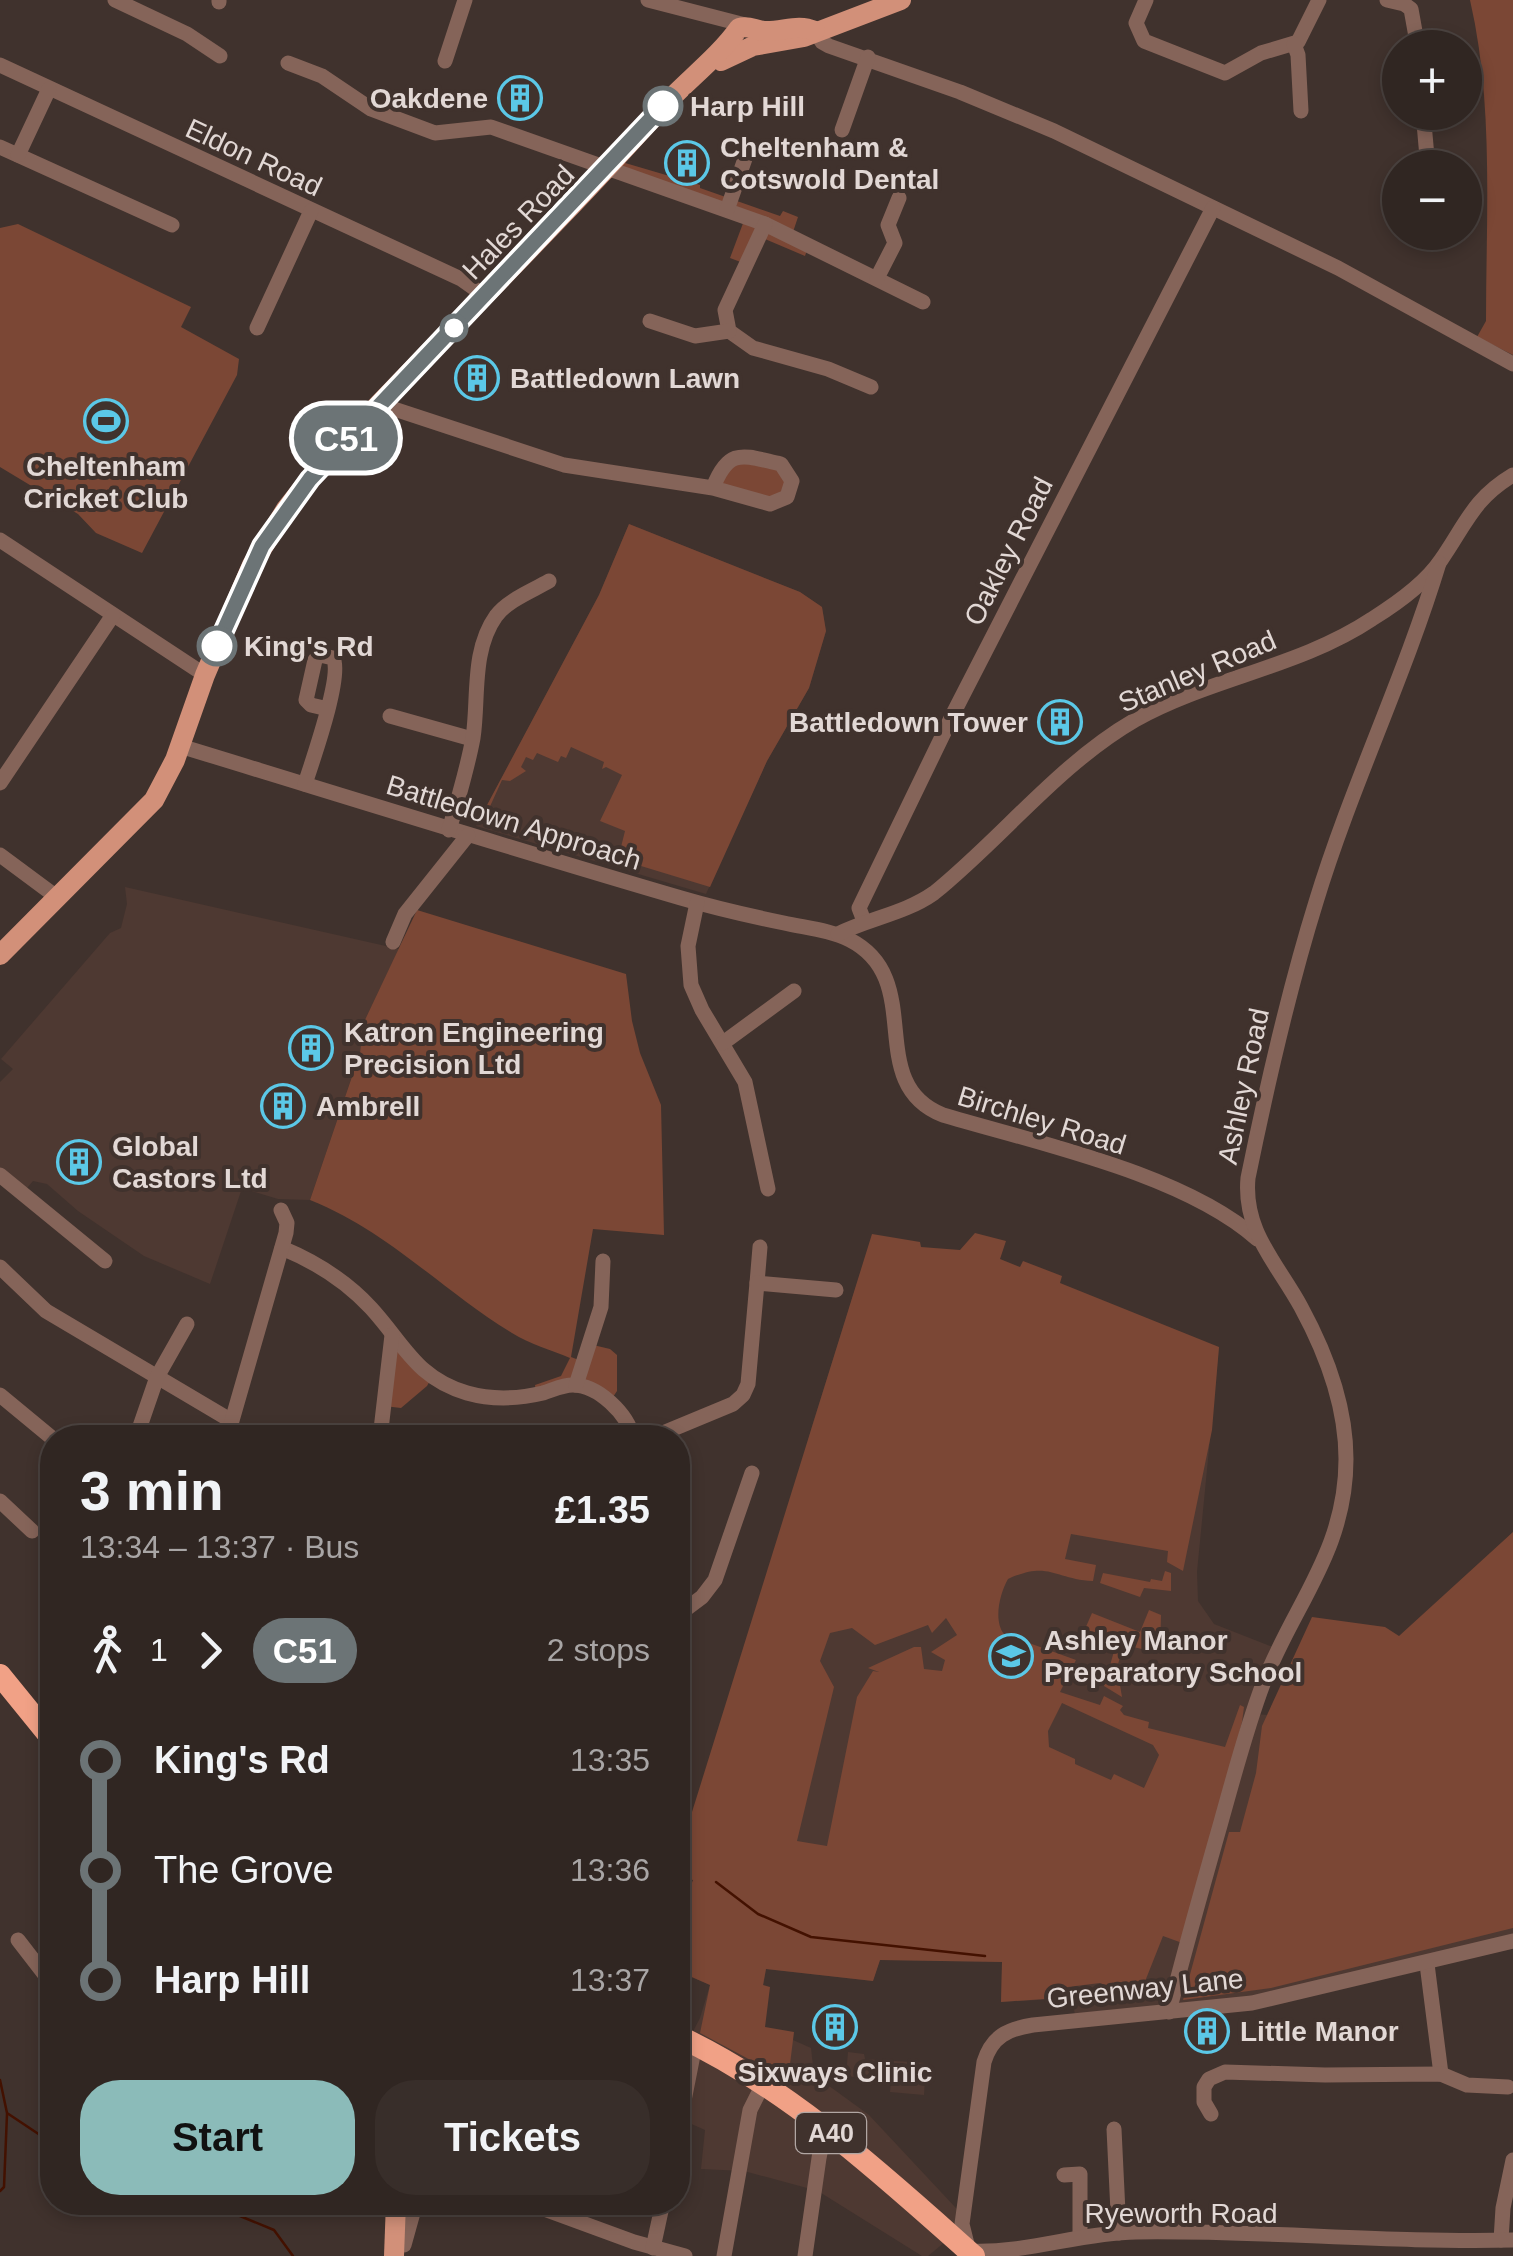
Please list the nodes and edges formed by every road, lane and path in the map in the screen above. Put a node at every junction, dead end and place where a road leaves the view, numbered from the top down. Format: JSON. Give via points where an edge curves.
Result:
{"nodes":[{"id":1,"x":114,"y":0,"type":"edge"},
{"id":2,"x":466,"y":0,"type":"edge"},
{"id":3,"x":901,"y":0,"type":"edge"},
{"id":4,"x":1146,"y":0,"type":"edge"},
{"id":5,"x":1319,"y":0,"type":"edge"},
{"id":6,"x":1387,"y":0,"type":"edge"},
{"id":7,"x":653,"y":1,"type":"edge"},
{"id":8,"x":1416,"y":30,"type":"edge"},
{"id":9,"x":816,"y":31,"type":"junction"},
{"id":10,"x":744,"y":37,"type":"junction"},
{"id":11,"x":1294,"y":44,"type":"junction"},
{"id":12,"x":220,"y":56,"type":"dead end"},
{"id":13,"x":868,"y":58,"type":"junction"},
{"id":14,"x":445,"y":62,"type":"dead end"},
{"id":15,"x":288,"y":63,"type":"dead end"},
{"id":16,"x":0,"y":66,"type":"edge"},
{"id":17,"x":49,"y":89,"type":"junction"},
{"id":18,"x":1301,"y":111,"type":"dead end"},
{"id":19,"x":842,"y":130,"type":"dead end"},
{"id":20,"x":0,"y":147,"type":"edge"},
{"id":21,"x":747,"y":153,"type":"dead end"},
{"id":22,"x":18,"y":155,"type":"junction"},
{"id":23,"x":607,"y":168,"type":"junction"},
{"id":24,"x":899,"y":198,"type":"dead end"},
{"id":25,"x":1214,"y":208,"type":"junction"},
{"id":26,"x":728,"y":210,"type":"junction"},
{"id":27,"x":311,"y":211,"type":"junction"},
{"id":28,"x":765,"y":224,"type":"junction"},
{"id":29,"x":172,"y":226,"type":"dead end"},
{"id":30,"x":877,"y":278,"type":"junction"},
{"id":31,"x":485,"y":296,"type":"junction"},
{"id":32,"x":923,"y":302,"type":"dead end"},
{"id":33,"x":650,"y":321,"type":"dead end"},
{"id":34,"x":257,"y":328,"type":"dead end"},
{"id":35,"x":729,"y":330,"type":"junction"},
{"id":36,"x":1513,"y":364,"type":"edge"},
{"id":37,"x":861,"y":388,"type":"dead end"},
{"id":38,"x":379,"y":404,"type":"junction"},
{"id":39,"x":1513,"y":475,"type":"edge"},
{"id":40,"x":713,"y":488,"type":"junction"},
{"id":41,"x":0,"y":540,"type":"edge"},
{"id":42,"x":1439,"y":563,"type":"junction"},
{"id":43,"x":548,"y":581,"type":"dead end"},
{"id":44,"x":1412,"y":589,"type":"junction"},
{"id":45,"x":1428,"y":599,"type":"junction"},
{"id":46,"x":113,"y":615,"type":"junction"},
{"id":47,"x":204,"y":675,"type":"junction"},
{"id":48,"x":328,"y":709,"type":"dead end"},
{"id":49,"x":390,"y":716,"type":"dead end"},
{"id":50,"x":472,"y":739,"type":"junction"},
{"id":51,"x":180,"y":746,"type":"junction"},
{"id":52,"x":0,"y":783,"type":"edge"},
{"id":53,"x":305,"y":784,"type":"junction"},
{"id":54,"x":450,"y":830,"type":"junction"},
{"id":55,"x":468,"y":836,"type":"junction"},
{"id":56,"x":0,"y":855,"type":"edge"},
{"id":57,"x":58,"y":898,"type":"junction"},
{"id":58,"x":697,"y":903,"type":"junction"},
{"id":59,"x":864,"y":921,"type":"junction"},
{"id":60,"x":838,"y":934,"type":"junction"},
{"id":61,"x":394,"y":942,"type":"dead end"},
{"id":62,"x":0,"y":956,"type":"edge"},
{"id":63,"x":794,"y":991,"type":"dead end"},
{"id":64,"x":723,"y":1043,"type":"junction"},
{"id":65,"x":0,"y":1175,"type":"edge"},
{"id":66,"x":768,"y":1189,"type":"dead end"},
{"id":67,"x":1246,"y":1194,"type":"junction"},
{"id":68,"x":281,"y":1210,"type":"dead end"},
{"id":69,"x":1223,"y":1214,"type":"junction"},
{"id":70,"x":1257,"y":1239,"type":"junction"},
{"id":71,"x":760,"y":1246,"type":"dead end"},
{"id":72,"x":282,"y":1248,"type":"junction"},
{"id":73,"x":106,"y":1262,"type":"dead end"},
{"id":74,"x":603,"y":1262,"type":"dead end"},
{"id":75,"x":0,"y":1267,"type":"edge"},
{"id":76,"x":758,"y":1283,"type":"junction"},
{"id":77,"x":836,"y":1290,"type":"dead end"},
{"id":78,"x":187,"y":1324,"type":"dead end"},
{"id":79,"x":391,"y":1342,"type":"junction"},
{"id":80,"x":418,"y":1368,"type":"junction"},
{"id":81,"x":157,"y":1377,"type":"junction"},
{"id":82,"x":387,"y":1381,"type":"junction"},
{"id":83,"x":576,"y":1385,"type":"junction"},
{"id":84,"x":0,"y":1395,"type":"edge"},
{"id":85,"x":230,"y":1420,"type":"junction"},
{"id":86,"x":140,"y":1425,"type":"edge"},
{"id":87,"x":229,"y":1425,"type":"edge"},
{"id":88,"x":382,"y":1425,"type":"edge"},
{"id":89,"x":627,"y":1425,"type":"edge"},
{"id":90,"x":682,"y":1425,"type":"edge"},
{"id":91,"x":40,"y":1428,"type":"edge"},
{"id":92,"x":752,"y":1473,"type":"dead end"},
{"id":93,"x":0,"y":1501,"type":"edge"},
{"id":94,"x":32,"y":1531,"type":"dead end"},
{"id":95,"x":690,"y":1606,"type":"edge"},
{"id":96,"x":0,"y":1675,"type":"edge"},
{"id":97,"x":40,"y":1723,"type":"edge"},
{"id":98,"x":18,"y":1940,"type":"dead end"},
{"id":99,"x":1513,"y":1941,"type":"edge"},
{"id":100,"x":1427,"y":1964,"type":"junction"},
{"id":101,"x":40,"y":1968,"type":"edge"},
{"id":102,"x":1169,"y":2012,"type":"junction"},
{"id":103,"x":690,"y":2043,"type":"edge"},
{"id":104,"x":1441,"y":2074,"type":"junction"},
{"id":105,"x":762,"y":2086,"type":"junction"},
{"id":106,"x":1508,"y":2087,"type":"dead end"},
{"id":107,"x":1210,"y":2114,"type":"dead end"},
{"id":108,"x":1114,"y":2129,"type":"dead end"},
{"id":109,"x":830,"y":2132,"type":"junction"},
{"id":110,"x":1513,"y":2160,"type":"edge"},
{"id":111,"x":1064,"y":2175,"type":"dead end"},
{"id":112,"x":398,"y":2215,"type":"edge"},
{"id":113,"x":412,"y":2215,"type":"edge"},
{"id":114,"x":555,"y":2215,"type":"edge"},
{"id":115,"x":660,"y":2215,"type":"edge"},
{"id":116,"x":1119,"y":2233,"type":"junction"},
{"id":117,"x":1080,"y":2236,"type":"junction"},
{"id":118,"x":1507,"y":2240,"type":"edge"},
{"id":119,"x":654,"y":2248,"type":"junction"},
{"id":120,"x":1336,"y":2248,"type":"edge"},
{"id":121,"x":1480,"y":2248,"type":"edge"},
{"id":122,"x":632,"y":2249,"type":"edge"},
{"id":123,"x":1395,"y":2249,"type":"edge"},
{"id":124,"x":402,"y":2251,"type":"edge"},
{"id":125,"x":970,"y":2254,"type":"edge"},
{"id":126,"x":686,"y":2256,"type":"edge"},
{"id":127,"x":724,"y":2256,"type":"edge"},
{"id":128,"x":805,"y":2256,"type":"edge"}],
"edges":[{"from":1,"to":12,"type":"street"},
{"from":2,"to":14,"type":"street"},
{"from":3,"to":9,"type":"main road"},
{"from":4,"to":11,"type":"street","via":[[1136,23],[1144,41],[1220,73]]},
{"from":5,"to":11,"type":"street"},
{"from":6,"to":8,"type":"street","via":[[1414,13]]},
{"from":7,"to":10,"type":"street","via":[[718,20]]},
{"from":9,"to":10,"type":"main road"},
{"from":9,"to":13,"type":"street","via":[[829,46]]},
{"from":10,"to":23,"type":"main road","name":"Hales Road","via":[[678,90]]},
{"from":11,"to":18,"type":"street"},
{"from":13,"to":19,"type":"street"},
{"from":13,"to":25,"type":"street","via":[[1054,131]]},
{"from":15,"to":23,"type":"street","via":[[370,108],[435,133],[490,127]]},
{"from":16,"to":17,"type":"street","name":"Eldon Road"},
{"from":17,"to":22,"type":"street"},
{"from":17,"to":27,"type":"street","name":"Eldon Road"},
{"from":20,"to":22,"type":"street"},
{"from":21,"to":26,"type":"street"},
{"from":22,"to":29,"type":"street"},
{"from":23,"to":26,"type":"street"},
{"from":23,"to":31,"type":"main road","name":"Hales Road"},
{"from":24,"to":30,"type":"street","via":[[888,225],[895,243]]},
{"from":25,"to":36,"type":"street"},
{"from":25,"to":59,"type":"street","name":"Oakley Road","via":[[952,714],[859,908]]},
{"from":26,"to":28,"type":"street"},
{"from":27,"to":31,"type":"street","name":"Eldon Road"},
{"from":27,"to":34,"type":"street"},
{"from":28,"to":30,"type":"street"},
{"from":28,"to":35,"type":"street","via":[[725,310]]},
{"from":30,"to":32,"type":"street"},
{"from":31,"to":38,"type":"main road","name":"Hales Road"},
{"from":33,"to":35,"type":"street","via":[[695,336]]},
{"from":35,"to":37,"type":"street","via":[[754,348],[828,368]]},
{"from":38,"to":40,"type":"street","via":[[564,465]]},
{"from":38,"to":47,"type":"main road","name":"Hales Road","via":[[276,524]]},
{"from":39,"to":42,"type":"street","name":"Stanley Road","via":[[1472,508]]},
{"from":40,"to":40,"type":"street","via":[[770,504],[788,496],[792,480],[782,464],[737,456],[725,463]]},
{"from":41,"to":46,"type":"street"},
{"from":42,"to":44,"type":"street","name":"Stanley Road"},
{"from":42,"to":45,"type":"street","name":"Ashley Road"},
{"from":43,"to":50,"type":"street","via":[[494,620],[477,670]]},
{"from":44,"to":45,"type":"street"},
{"from":44,"to":59,"type":"street","name":"Stanley Road","via":[[1344,635],[1134,721],[1069,770],[934,893]]},
{"from":45,"to":67,"type":"street","name":"Ashley Road","via":[[1317,899],[1287,1002]]},
{"from":46,"to":47,"type":"street"},
{"from":46,"to":52,"type":"street"},
{"from":47,"to":51,"type":"main road","name":"Hales Road"},
{"from":48,"to":53,"type":"street"},
{"from":49,"to":50,"type":"street"},
{"from":50,"to":54,"type":"street"},
{"from":51,"to":53,"type":"street","name":"Battledown Approach"},
{"from":51,"to":57,"type":"main road","name":"Hales Road","via":[[144,812]]},
{"from":53,"to":54,"type":"street","name":"Battledown Approach"},
{"from":54,"to":55,"type":"street","name":"Battledown Approach"},
{"from":55,"to":58,"type":"street","name":"Battledown Approach"},
{"from":55,"to":61,"type":"street","via":[[405,914]]},
{"from":56,"to":57,"type":"street"},
{"from":57,"to":62,"type":"main road","name":"Hales Road"},
{"from":58,"to":60,"type":"street","name":"Battledown Approach"},
{"from":58,"to":64,"type":"street","via":[[688,946],[691,985]]},
{"from":59,"to":60,"type":"street","name":"Stanley Road"},
{"from":60,"to":69,"type":"street","name":"Birchley Road","via":[[864,949],[888,979],[902,1072],[922,1104],[1152,1182]]},
{"from":63,"to":64,"type":"street"},
{"from":64,"to":66,"type":"street","via":[[750,1095]]},
{"from":65,"to":73,"type":"street"},
{"from":67,"to":69,"type":"street"},
{"from":67,"to":70,"type":"street","name":"Ashley Road"},
{"from":68,"to":72,"type":"street","via":[[288,1228]]},
{"from":69,"to":70,"type":"street","name":"Birchley Road"},
{"from":70,"to":102,"type":"street","name":"Ashley Road","via":[[1300,1306],[1331,1376],[1345,1437],[1345,1481],[1328,1556],[1278,1649],[1254,1712]]},
{"from":71,"to":76,"type":"street"},
{"from":72,"to":79,"type":"street","via":[[364,1300]]},
{"from":72,"to":85,"type":"street"},
{"from":74,"to":83,"type":"street","via":[[601,1307]]},
{"from":75,"to":81,"type":"street","via":[[46,1311]]},
{"from":76,"to":77,"type":"street"},
{"from":76,"to":90,"type":"street","via":[[744,1395]]},
{"from":78,"to":81,"type":"street"},
{"from":79,"to":80,"type":"street"},
{"from":79,"to":82,"type":"street"},
{"from":80,"to":82,"type":"street"},
{"from":80,"to":83,"type":"street","via":[[454,1388],[491,1397]]},
{"from":81,"to":85,"type":"street"},
{"from":81,"to":86,"type":"street"},
{"from":82,"to":88,"type":"street"},
{"from":83,"to":89,"type":"street","via":[[622,1414]]},
{"from":84,"to":91,"type":"street"},
{"from":85,"to":87,"type":"street"},
{"from":92,"to":95,"type":"street","via":[[715,1580]]},
{"from":93,"to":94,"type":"street"},
{"from":96,"to":97,"type":"highway"},
{"from":98,"to":101,"type":"street"},
{"from":99,"to":100,"type":"street","name":"Greenway Lane"},
{"from":100,"to":102,"type":"street","name":"Greenway Lane","via":[[1252,2004]]},
{"from":100,"to":104,"type":"street"},
{"from":102,"to":125,"type":"street","name":"Greenway Lane","via":[[1020,2027],[994,2042],[984,2062],[962,2224]]},
{"from":103,"to":105,"type":"highway","number":"A40"},
{"from":104,"to":106,"type":"street","via":[[1467,2085]]},
{"from":104,"to":107,"type":"street","via":[[1225,2072],[1204,2087]]},
{"from":105,"to":109,"type":"highway","number":"A40"},
{"from":105,"to":127,"type":"street","via":[[750,2110]]},
{"from":108,"to":116,"type":"street"},
{"from":109,"to":125,"type":"highway","number":"A40"},
{"from":109,"to":128,"type":"street","via":[[822,2143]]},
{"from":110,"to":118,"type":"street","name":"Ryeworth Road","via":[[1502,2208]]},
{"from":111,"to":117,"type":"street","via":[[1080,2174]]},
{"from":112,"to":124,"type":"main road"},
{"from":113,"to":124,"type":"street"},
{"from":114,"to":122,"type":"street"},
{"from":115,"to":119,"type":"street"},
{"from":116,"to":117,"type":"street","name":"Ryeworth Road"},
{"from":116,"to":120,"type":"street","name":"Ryeworth Road"},
{"from":117,"to":125,"type":"street","name":"Ryeworth Road"},
{"from":118,"to":121,"type":"street","name":"Ryeworth Road"},
{"from":119,"to":122,"type":"street"},
{"from":119,"to":126,"type":"street"},
{"from":120,"to":123,"type":"street","name":"Ryeworth Road"},
{"from":121,"to":123,"type":"street","name":"Ryeworth Road"}]}
